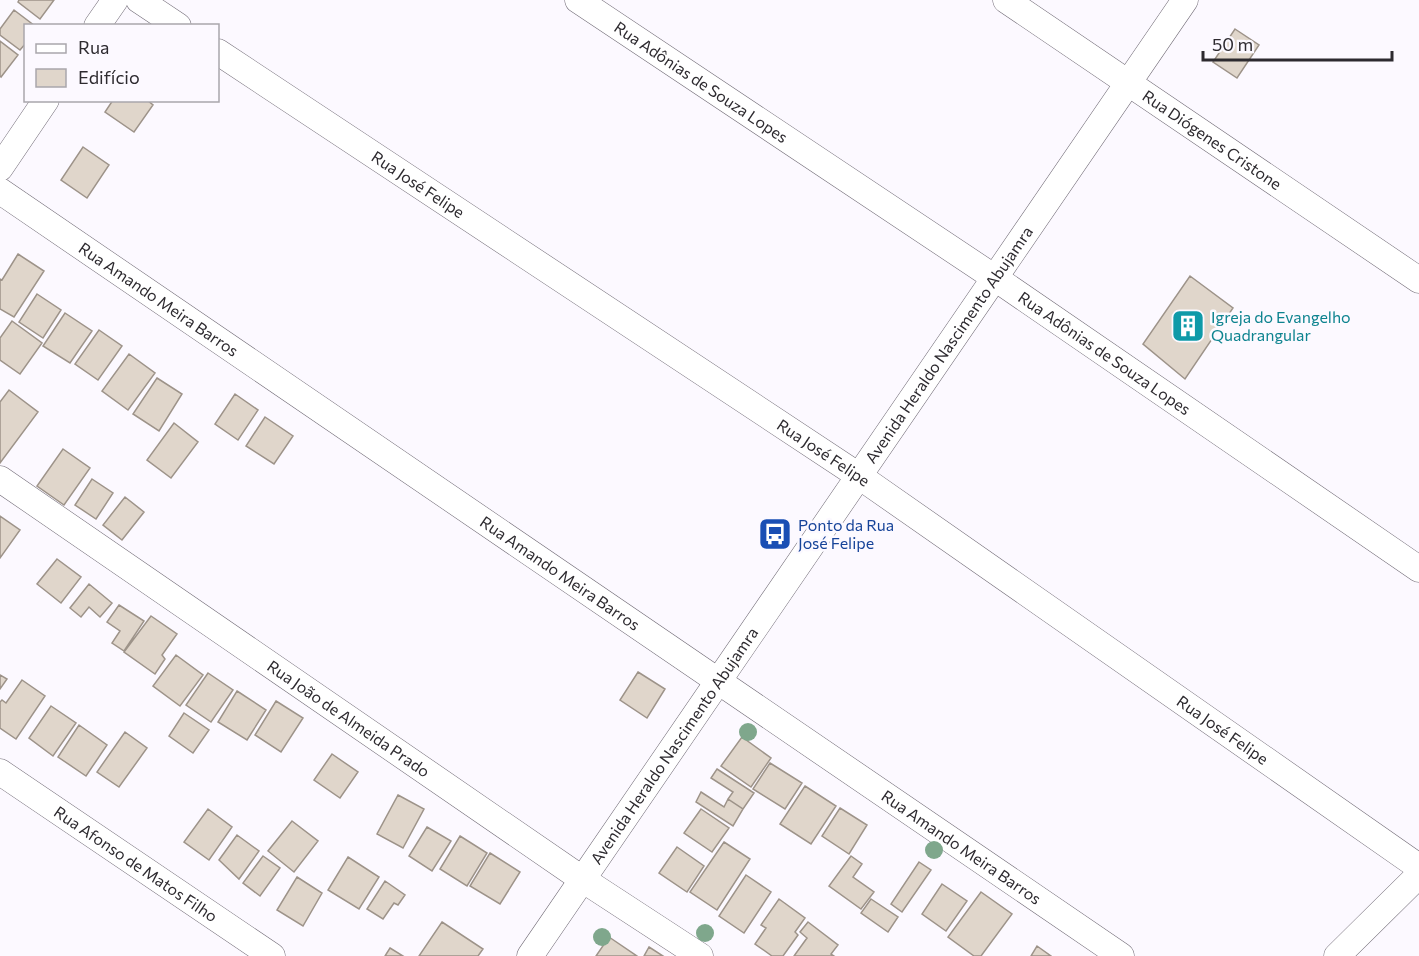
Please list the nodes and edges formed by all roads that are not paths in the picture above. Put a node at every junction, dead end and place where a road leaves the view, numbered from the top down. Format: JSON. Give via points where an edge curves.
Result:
{"nodes":[{"id":1,"x":115,"y":0,"type":"edge"},
{"id":2,"x":139,"y":0,"type":"edge"},
{"id":3,"x":578,"y":0,"type":"edge"},
{"id":4,"x":1006,"y":0,"type":"edge"},
{"id":5,"x":1185,"y":0,"type":"edge"},
{"id":6,"x":98,"y":24,"type":"edge"},
{"id":7,"x":175,"y":24,"type":"edge"},
{"id":8,"x":219,"y":53,"type":"edge"},
{"id":9,"x":1129,"y":82,"type":"junction"},
{"id":10,"x":45,"y":102,"type":"edge"},
{"id":11,"x":0,"y":168,"type":"edge"},
{"id":12,"x":0,"y":191,"type":"edge"},
{"id":13,"x":994,"y":278,"type":"junction"},
{"id":14,"x":1419,"y":280,"type":"edge"},
{"id":15,"x":859,"y":476,"type":"junction"},
{"id":16,"x":0,"y":479,"type":"edge"},
{"id":17,"x":1419,"y":568,"type":"edge"},
{"id":18,"x":719,"y":680,"type":"junction"},
{"id":19,"x":0,"y":772,"type":"edge"},
{"id":20,"x":1419,"y":867,"type":"edge"},
{"id":21,"x":1419,"y":875,"type":"edge"},
{"id":22,"x":582,"y":879,"type":"junction"},
{"id":23,"x":272,"y":956,"type":"edge"},
{"id":24,"x":530,"y":956,"type":"edge"},
{"id":25,"x":699,"y":956,"type":"edge"},
{"id":26,"x":1121,"y":956,"type":"edge"},
{"id":27,"x":1336,"y":956,"type":"edge"}],
"edges":[{"from":1,"to":6,"type":"street"},
{"from":2,"to":7,"type":"street"},
{"from":3,"to":13,"type":"street","name":"Rua Adônias de Souza Lopes"},
{"from":4,"to":9,"type":"street","name":"Rua Diógenes Cristone"},
{"from":5,"to":9,"type":"street","name":"Avenida Heraldo Nascimento Abujamra"},
{"from":8,"to":15,"type":"street","name":"Rua José Felipe"},
{"from":9,"to":13,"type":"street","name":"Avenida Heraldo Nascimento Abujamra"},
{"from":9,"to":14,"type":"street","name":"Rua Diógenes Cristone"},
{"from":10,"to":11,"type":"street"},
{"from":12,"to":18,"type":"street","name":"Rua Amando Meira Barros"},
{"from":13,"to":15,"type":"street","name":"Avenida Heraldo Nascimento Abujamra"},
{"from":13,"to":17,"type":"street","name":"Rua Adônias de Souza Lopes"},
{"from":15,"to":18,"type":"street","name":"Avenida Heraldo Nascimento Abujamra"},
{"from":15,"to":20,"type":"street","name":"Rua José Felipe"},
{"from":16,"to":22,"type":"street","name":"Rua João de Almeida Prado"},
{"from":18,"to":22,"type":"street","name":"Avenida Heraldo Nascimento Abujamra"},
{"from":18,"to":26,"type":"street","name":"Rua Amando Meira Barros"},
{"from":19,"to":23,"type":"street","name":"Rua Afonso de Matos Filho"},
{"from":21,"to":27,"type":"street"},
{"from":22,"to":24,"type":"street","name":"Avenida Heraldo Nascimento Abujamra"},
{"from":22,"to":25,"type":"street","name":"Rua João de Almeida Prado"}]}
